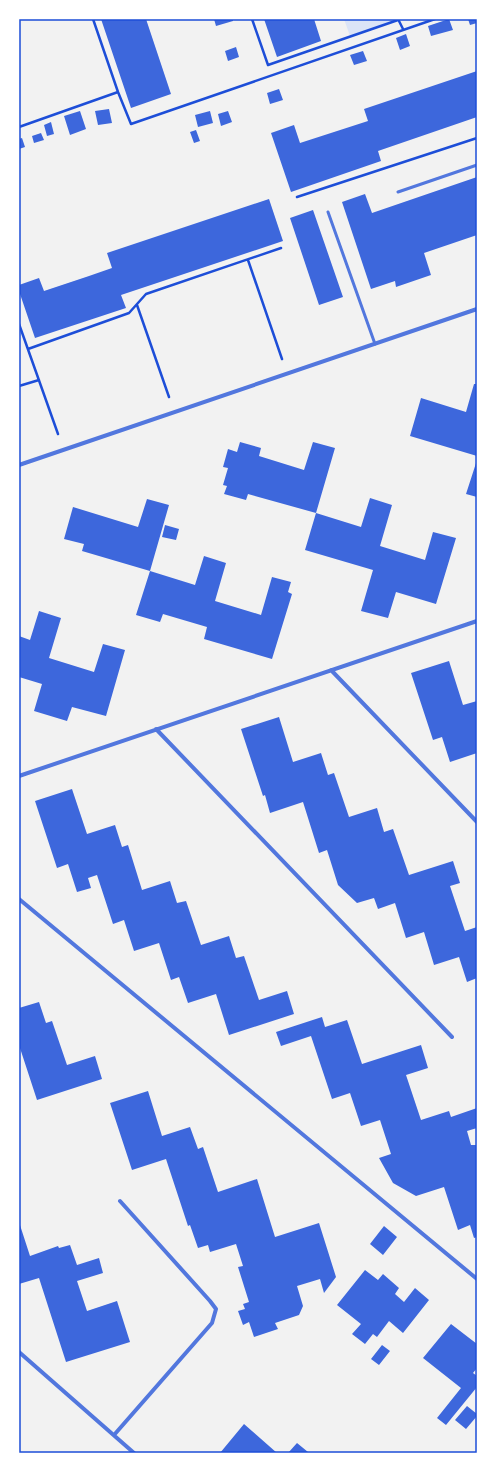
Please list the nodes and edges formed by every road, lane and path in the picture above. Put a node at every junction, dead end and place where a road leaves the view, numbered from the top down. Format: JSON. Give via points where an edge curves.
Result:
{"nodes":[{"id":1,"x":93,"y":19,"type":"edge"},
{"id":2,"x":252,"y":19,"type":"edge"},
{"id":3,"x":435,"y":19,"type":"edge"},
{"id":4,"x":398,"y":20,"type":"edge"},
{"id":5,"x":403,"y":30,"type":"junction"},
{"id":6,"x":118,"y":92,"type":"junction"},
{"id":7,"x":19,"y":127,"type":"edge"},
{"id":8,"x":477,"y":138,"type":"edge"},
{"id":9,"x":477,"y":165,"type":"edge"},
{"id":10,"x":398,"y":192,"type":"dead end"},
{"id":11,"x":297,"y":197,"type":"dead end"},
{"id":12,"x":328,"y":212,"type":"dead end"},
{"id":13,"x":282,"y":248,"type":"dead end"},
{"id":14,"x":248,"y":260,"type":"junction"},
{"id":15,"x":137,"y":305,"type":"junction"},
{"id":16,"x":477,"y":309,"type":"edge"},
{"id":17,"x":19,"y":324,"type":"edge"},
{"id":18,"x":375,"y":344,"type":"junction"},
{"id":19,"x":28,"y":349,"type":"junction"},
{"id":20,"x":287,"y":374,"type":"junction"},
{"id":21,"x":38,"y":380,"type":"junction"},
{"id":22,"x":19,"y":386,"type":"edge"},
{"id":23,"x":174,"y":412,"type":"junction"},
{"id":24,"x":63,"y":450,"type":"junction"},
{"id":25,"x":19,"y":465,"type":"edge"},
{"id":26,"x":477,"y":620,"type":"edge"},
{"id":27,"x":331,"y":670,"type":"junction"},
{"id":28,"x":156,"y":729,"type":"junction"},
{"id":29,"x":19,"y":776,"type":"edge"},
{"id":30,"x":477,"y":822,"type":"edge"},
{"id":31,"x":19,"y":899,"type":"edge"},
{"id":32,"x":452,"y":1037,"type":"dead end"},
{"id":33,"x":120,"y":1201,"type":"dead end"},
{"id":34,"x":477,"y":1279,"type":"edge"},
{"id":35,"x":19,"y":1352,"type":"edge"},
{"id":36,"x":114,"y":1435,"type":"junction"},
{"id":37,"x":134,"y":1453,"type":"edge"}],
"edges":[{"from":1,"to":6,"type":"path"},
{"from":2,"to":4,"type":"path","via":[[268,65]]},
{"from":3,"to":5,"type":"path"},
{"from":4,"to":5,"type":"path"},
{"from":5,"to":6,"type":"path","via":[[131,124]]},
{"from":6,"to":7,"type":"path"},
{"from":8,"to":11,"type":"path"},
{"from":9,"to":10,"type":"lane"},
{"from":12,"to":18,"type":"lane"},
{"from":13,"to":14,"type":"path"},
{"from":14,"to":15,"type":"path","via":[[146,294]]},
{"from":14,"to":20,"type":"path"},
{"from":15,"to":19,"type":"path","via":[[129,313]]},
{"from":15,"to":23,"type":"path"},
{"from":16,"to":18,"type":"street"},
{"from":17,"to":19,"type":"path"},
{"from":18,"to":20,"type":"street"},
{"from":19,"to":21,"type":"path"},
{"from":20,"to":23,"type":"street"},
{"from":21,"to":22,"type":"path"},
{"from":21,"to":24,"type":"path"},
{"from":23,"to":24,"type":"street"},
{"from":24,"to":25,"type":"street"},
{"from":26,"to":27,"type":"street"},
{"from":27,"to":28,"type":"street"},
{"from":27,"to":30,"type":"street"},
{"from":28,"to":29,"type":"street"},
{"from":28,"to":32,"type":"street"},
{"from":31,"to":34,"type":"street"},
{"from":33,"to":36,"type":"street","via":[[216,1309],[212,1323]]},
{"from":35,"to":36,"type":"street"},
{"from":36,"to":37,"type":"street"}]}
